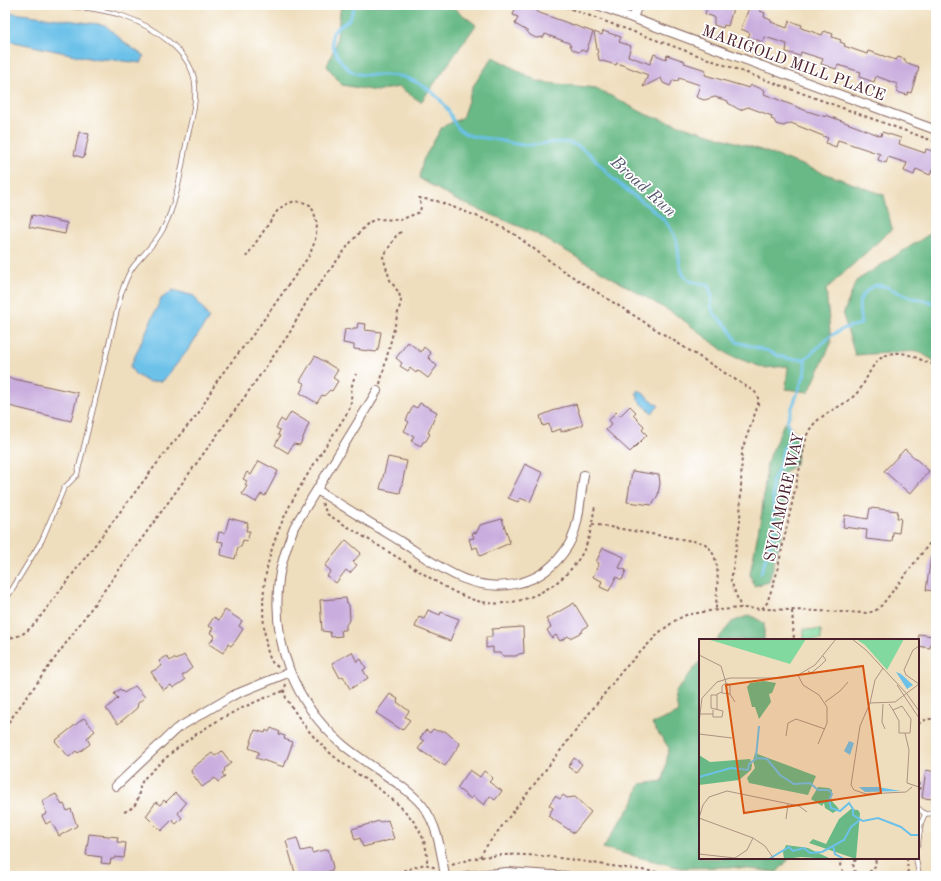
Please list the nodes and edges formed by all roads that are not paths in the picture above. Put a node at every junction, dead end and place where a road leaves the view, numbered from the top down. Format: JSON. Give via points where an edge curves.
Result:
{"nodes":[{"id":1,"x":57,"y":5,"type":"edge"},
{"id":2,"x":597,"y":5,"type":"edge"},
{"id":3,"x":638,"y":5,"type":"edge"},
{"id":4,"x":633,"y":18,"type":"junction"},
{"id":5,"x":936,"y":130,"type":"edge"},
{"id":6,"x":377,"y":391,"type":"road end"},
{"id":7,"x":584,"y":475,"type":"dead end"},
{"id":8,"x":315,"y":494,"type":"junction"},
{"id":9,"x":5,"y":601,"type":"edge"},
{"id":10,"x":286,"y":673,"type":"junction"},
{"id":11,"x":116,"y":786,"type":"dead end"},
{"id":12,"x":919,"y":809,"type":"edge"},
{"id":13,"x":936,"y":813,"type":"edge"},
{"id":14,"x":925,"y":814,"type":"junction"},
{"id":15,"x":919,"y":837,"type":"edge"},
{"id":16,"x":916,"y":859,"type":"edge"},
{"id":17,"x":445,"y":876,"type":"edge"},
{"id":18,"x":466,"y":876,"type":"edge"},
{"id":19,"x":567,"y":876,"type":"edge"},
{"id":20,"x":919,"y":876,"type":"edge"}],
"edges":[{"from":1,"to":9,"type":"lane","via":[[99,10],[122,16],[148,28],[175,47],[190,65],[196,84],[196,94],[167,220],[157,239],[133,267],[120,294],[77,475],[64,488],[42,540]]},
{"from":2,"to":4,"type":"street","name":"MARIGOLD MILL PLACE"},
{"from":3,"to":4,"type":"street"},
{"from":4,"to":5,"type":"street","name":"MARIGOLD MILL PLACE"},
{"from":6,"to":8,"type":"street"},
{"from":7,"to":8,"type":"street","via":[[574,528],[557,561],[542,574],[527,581],[499,586],[485,586],[458,577]]},
{"from":8,"to":10,"type":"street","via":[[294,527],[279,578],[279,634]]},
{"from":10,"to":11,"type":"street","via":[[228,698],[176,729]]},
{"from":10,"to":17,"type":"street","via":[[320,723],[331,734],[421,805],[433,823]]},
{"from":12,"to":14,"type":"lane"},
{"from":13,"to":14,"type":"lane"},
{"from":14,"to":15,"type":"lane"},
{"from":16,"to":20,"type":"lane"},
{"from":18,"to":19,"type":"street","via":[[507,872]]}]}
